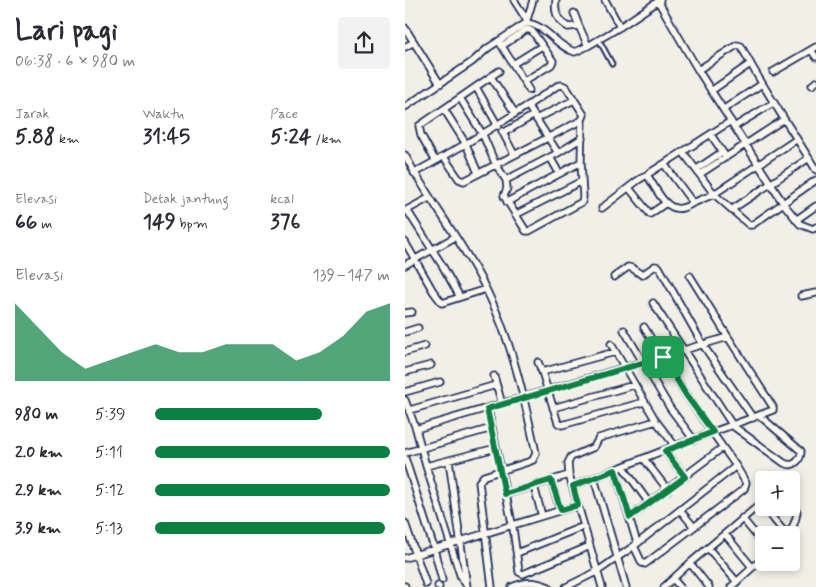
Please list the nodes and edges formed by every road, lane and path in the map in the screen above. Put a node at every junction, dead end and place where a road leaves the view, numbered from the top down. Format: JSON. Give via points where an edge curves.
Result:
{"nodes":[{"id":1,"x":514,"y":0,"type":"edge"},
{"id":2,"x":533,"y":0,"type":"edge"},
{"id":3,"x":557,"y":0,"type":"edge"},
{"id":4,"x":608,"y":1,"type":"edge"},
{"id":5,"x":659,"y":1,"type":"edge"},
{"id":6,"x":574,"y":13,"type":"dead end"},
{"id":7,"x":526,"y":21,"type":"junction"},
{"id":8,"x":579,"y":26,"type":"junction"},
{"id":9,"x":620,"y":27,"type":"junction"},
{"id":10,"x":405,"y":28,"type":"edge"},
{"id":11,"x":599,"y":39,"type":"junction"},
{"id":12,"x":414,"y":42,"type":"junction"},
{"id":13,"x":501,"y":44,"type":"junction"},
{"id":14,"x":542,"y":46,"type":"junction"},
{"id":15,"x":588,"y":46,"type":"junction"},
{"id":16,"x":405,"y":47,"type":"edge"},
{"id":17,"x":814,"y":48,"type":"edge"},
{"id":18,"x":816,"y":57,"type":"edge"},
{"id":19,"x":513,"y":64,"type":"junction"},
{"id":20,"x":612,"y":64,"type":"dead end"},
{"id":21,"x":750,"y":64,"type":"junction"},
{"id":22,"x":698,"y":70,"type":"junction"},
{"id":23,"x":499,"y":71,"type":"dead end"},
{"id":24,"x":773,"y":72,"type":"dead end"},
{"id":25,"x":491,"y":77,"type":"junction"},
{"id":26,"x":524,"y":81,"type":"junction"},
{"id":27,"x":440,"y":84,"type":"junction"},
{"id":28,"x":762,"y":84,"type":"junction"},
{"id":29,"x":476,"y":87,"type":"junction"},
{"id":30,"x":529,"y":90,"type":"dead end"},
{"id":31,"x":711,"y":91,"type":"junction"},
{"id":32,"x":461,"y":98,"type":"junction"},
{"id":33,"x":574,"y":100,"type":"junction"},
{"id":34,"x":773,"y":103,"type":"junction"},
{"id":35,"x":528,"y":106,"type":"junction"},
{"id":36,"x":405,"y":107,"type":"edge"},
{"id":37,"x":444,"y":109,"type":"junction"},
{"id":38,"x":724,"y":109,"type":"junction"},
{"id":39,"x":515,"y":114,"type":"junction"},
{"id":40,"x":535,"y":117,"type":"junction"},
{"id":41,"x":582,"y":120,"type":"junction"},
{"id":42,"x":783,"y":120,"type":"junction"},
{"id":43,"x":732,"y":124,"type":"junction"},
{"id":44,"x":499,"y":125,"type":"junction"},
{"id":45,"x":503,"y":133,"type":"junction"},
{"id":46,"x":483,"y":134,"type":"junction"},
{"id":47,"x":711,"y":135,"type":"junction"},
{"id":48,"x":547,"y":136,"type":"junction"},
{"id":49,"x":582,"y":138,"type":"junction"},
{"id":50,"x":797,"y":139,"type":"junction"},
{"id":51,"x":466,"y":144,"type":"junction"},
{"id":52,"x":746,"y":145,"type":"junction"},
{"id":53,"x":683,"y":152,"type":"junction"},
{"id":54,"x":722,"y":152,"type":"junction"},
{"id":55,"x":558,"y":153,"type":"junction"},
{"id":56,"x":514,"y":154,"type":"junction"},
{"id":57,"x":405,"y":155,"type":"edge"},
{"id":58,"x":444,"y":157,"type":"junction"},
{"id":59,"x":551,"y":157,"type":"junction"},
{"id":60,"x":726,"y":157,"type":"junction"},
{"id":61,"x":809,"y":158,"type":"junction"},
{"id":62,"x":435,"y":160,"type":"junction"},
{"id":63,"x":581,"y":162,"type":"junction"},
{"id":64,"x":495,"y":163,"type":"junction"},
{"id":65,"x":664,"y":164,"type":"junction"},
{"id":66,"x":759,"y":165,"type":"junction"},
{"id":67,"x":816,"y":170,"type":"edge"},
{"id":68,"x":698,"y":172,"type":"junction"},
{"id":69,"x":414,"y":173,"type":"junction"},
{"id":70,"x":479,"y":173,"type":"junction"},
{"id":71,"x":559,"y":174,"type":"junction"},
{"id":72,"x":647,"y":175,"type":"junction"},
{"id":73,"x":506,"y":180,"type":"junction"},
{"id":74,"x":816,"y":180,"type":"edge"},
{"id":75,"x":582,"y":181,"type":"junction"},
{"id":76,"x":770,"y":185,"type":"junction"},
{"id":77,"x":629,"y":188,"type":"junction"},
{"id":78,"x":715,"y":194,"type":"junction"},
{"id":79,"x":429,"y":198,"type":"junction"},
{"id":80,"x":507,"y":202,"type":"junction"},
{"id":81,"x":666,"y":203,"type":"junction"},
{"id":82,"x":693,"y":203,"type":"junction"},
{"id":83,"x":783,"y":203,"type":"junction"},
{"id":84,"x":816,"y":206,"type":"edge"},
{"id":85,"x":603,"y":208,"type":"dead end"},
{"id":86,"x":731,"y":210,"type":"junction"},
{"id":87,"x":406,"y":211,"type":"edge"},
{"id":88,"x":515,"y":215,"type":"junction"},
{"id":89,"x":796,"y":220,"type":"junction"},
{"id":90,"x":816,"y":228,"type":"edge"},
{"id":91,"x":455,"y":237,"type":"junction"},
{"id":92,"x":405,"y":242,"type":"edge"},
{"id":93,"x":433,"y":250,"type":"junction"},
{"id":94,"x":415,"y":259,"type":"junction"},
{"id":95,"x":405,"y":265,"type":"edge"},
{"id":96,"x":691,"y":276,"type":"dead end"},
{"id":97,"x":614,"y":277,"type":"dead end"},
{"id":98,"x":486,"y":289,"type":"junction"},
{"id":99,"x":816,"y":293,"type":"edge"},
{"id":100,"x":801,"y":296,"type":"dead end"},
{"id":101,"x":459,"y":297,"type":"junction"},
{"id":102,"x":653,"y":303,"type":"dead end"},
{"id":103,"x":412,"y":312,"type":"dead end"},
{"id":104,"x":405,"y":314,"type":"edge"},
{"id":105,"x":644,"y":326,"type":"dead end"},
{"id":106,"x":418,"y":328,"type":"dead end"},
{"id":107,"x":624,"y":330,"type":"dead end"},
{"id":108,"x":405,"y":332,"type":"edge"},
{"id":109,"x":728,"y":337,"type":"junction"},
{"id":110,"x":611,"y":344,"type":"dead end"},
{"id":111,"x":703,"y":344,"type":"junction"},
{"id":112,"x":425,"y":346,"type":"dead end"},
{"id":113,"x":684,"y":351,"type":"junction"},
{"id":114,"x":405,"y":352,"type":"edge"},
{"id":115,"x":615,"y":352,"type":"junction"},
{"id":116,"x":663,"y":357,"type":"junction"},
{"id":117,"x":539,"y":362,"type":"dead end"},
{"id":118,"x":644,"y":362,"type":"junction"},
{"id":119,"x":431,"y":365,"type":"dead end"},
{"id":120,"x":625,"y":368,"type":"junction"},
{"id":121,"x":405,"y":372,"type":"edge"},
{"id":122,"x":542,"y":372,"type":"junction"},
{"id":123,"x":494,"y":376,"type":"dead end"},
{"id":124,"x":440,"y":382,"type":"dead end"},
{"id":125,"x":496,"y":385,"type":"junction"},
{"id":126,"x":634,"y":385,"type":"junction"},
{"id":127,"x":547,"y":390,"type":"junction"},
{"id":128,"x":405,"y":392,"type":"edge"},
{"id":129,"x":524,"y":398,"type":"junction"},
{"id":130,"x":405,"y":400,"type":"edge"},
{"id":131,"x":644,"y":402,"type":"junction"},
{"id":132,"x":502,"y":404,"type":"junction"},
{"id":133,"x":553,"y":408,"type":"junction"},
{"id":134,"x":487,"y":409,"type":"junction"},
{"id":135,"x":410,"y":410,"type":"junction"},
{"id":136,"x":757,"y":417,"type":"junction"},
{"id":137,"x":656,"y":421,"type":"junction"},
{"id":138,"x":733,"y":426,"type":"junction"},
{"id":139,"x":416,"y":428,"type":"junction"},
{"id":140,"x":492,"y":428,"type":"junction"},
{"id":141,"x":713,"y":432,"type":"junction"},
{"id":142,"x":694,"y":440,"type":"junction"},
{"id":143,"x":675,"y":446,"type":"junction"},
{"id":144,"x":421,"y":447,"type":"junction"},
{"id":145,"x":496,"y":448,"type":"junction"},
{"id":146,"x":722,"y":448,"type":"junction"},
{"id":147,"x":665,"y":451,"type":"junction"},
{"id":148,"x":405,"y":453,"type":"edge"},
{"id":149,"x":405,"y":458,"type":"edge"},
{"id":150,"x":644,"y":459,"type":"junction"},
{"id":151,"x":449,"y":461,"type":"junction"},
{"id":152,"x":426,"y":466,"type":"junction"},
{"id":153,"x":736,"y":466,"type":"junction"},
{"id":154,"x":623,"y":467,"type":"junction"},
{"id":155,"x":615,"y":470,"type":"junction"},
{"id":156,"x":501,"y":472,"type":"junction"},
{"id":157,"x":569,"y":475,"type":"junction"},
{"id":158,"x":685,"y":477,"type":"junction"},
{"id":159,"x":594,"y":478,"type":"junction"},
{"id":160,"x":551,"y":480,"type":"junction"},
{"id":161,"x":534,"y":486,"type":"junction"},
{"id":162,"x":573,"y":486,"type":"junction"},
{"id":163,"x":667,"y":490,"type":"junction"},
{"id":164,"x":505,"y":494,"type":"junction"},
{"id":165,"x":649,"y":503,"type":"junction"},
{"id":166,"x":578,"y":505,"type":"junction"},
{"id":167,"x":755,"y":508,"type":"edge"},
{"id":168,"x":561,"y":510,"type":"junction"},
{"id":169,"x":681,"y":510,"type":"junction"},
{"id":170,"x":542,"y":516,"type":"junction"},
{"id":171,"x":773,"y":516,"type":"edge"},
{"id":172,"x":630,"y":517,"type":"junction"},
{"id":173,"x":742,"y":518,"type":"junction"},
{"id":174,"x":405,"y":522,"type":"edge"},
{"id":175,"x":512,"y":525,"type":"junction"},
{"id":176,"x":584,"y":526,"type":"junction"},
{"id":177,"x":780,"y":526,"type":"edge"},
{"id":178,"x":694,"y":527,"type":"junction"},
{"id":179,"x":485,"y":534,"type":"junction"},
{"id":180,"x":725,"y":534,"type":"junction"},
{"id":181,"x":755,"y":534,"type":"edge"},
{"id":182,"x":461,"y":542,"type":"junction"},
{"id":183,"x":451,"y":544,"type":"junction"},
{"id":184,"x":636,"y":544,"type":"junction"},
{"id":185,"x":590,"y":546,"type":"junction"},
{"id":186,"x":708,"y":548,"type":"junction"},
{"id":187,"x":434,"y":549,"type":"junction"},
{"id":188,"x":517,"y":552,"type":"junction"},
{"id":189,"x":416,"y":555,"type":"junction"},
{"id":190,"x":405,"y":558,"type":"edge"},
{"id":191,"x":617,"y":558,"type":"junction"},
{"id":192,"x":690,"y":563,"type":"junction"},
{"id":193,"x":753,"y":567,"type":"joint"},
{"id":194,"x":598,"y":571,"type":"junction"},
{"id":195,"x":673,"y":579,"type":"junction"},
{"id":196,"x":442,"y":580,"type":"dead end"},
{"id":197,"x":737,"y":582,"type":"junction"},
{"id":198,"x":427,"y":584,"type":"dead end"},
{"id":199,"x":466,"y":586,"type":"edge"},
{"id":200,"x":706,"y":586,"type":"edge"},
{"id":201,"x":492,"y":587,"type":"edge"},
{"id":202,"x":512,"y":587,"type":"edge"},
{"id":203,"x":549,"y":587,"type":"edge"},
{"id":204,"x":566,"y":587,"type":"edge"},
{"id":205,"x":602,"y":587,"type":"edge"},
{"id":206,"x":626,"y":587,"type":"edge"},
{"id":207,"x":664,"y":587,"type":"edge"},
{"id":208,"x":680,"y":587,"type":"edge"},
{"id":209,"x":731,"y":587,"type":"edge"}],
"edges":[{"from":1,"to":7,"type":"street"},
{"from":2,"to":7,"type":"street"},
{"from":3,"to":8,"type":"street","via":[[555,10],[561,23]]},
{"from":4,"to":9,"type":"street"},
{"from":5,"to":9,"type":"street"},
{"from":5,"to":22,"type":"street"},
{"from":6,"to":8,"type":"street"},
{"from":7,"to":13,"type":"street"},
{"from":7,"to":15,"type":"street","via":[[545,30],[570,50],[575,52]]},
{"from":8,"to":15,"type":"street"},
{"from":9,"to":11,"type":"street"},
{"from":10,"to":12,"type":"street"},
{"from":11,"to":15,"type":"street"},
{"from":11,"to":20,"type":"lane"},
{"from":12,"to":16,"type":"street"},
{"from":12,"to":27,"type":"street"},
{"from":13,"to":14,"type":"street","via":[[527,29]]},
{"from":13,"to":19,"type":"street"},
{"from":13,"to":27,"type":"street","via":[[488,48]]},
{"from":14,"to":19,"type":"street"},
{"from":14,"to":26,"type":"street","via":[[552,63]]},
{"from":17,"to":18,"type":"street"},
{"from":17,"to":24,"type":"street"},
{"from":19,"to":26,"type":"street"},
{"from":21,"to":22,"type":"street","via":[[738,45]]},
{"from":21,"to":28,"type":"street"},
{"from":21,"to":31,"type":"street"},
{"from":22,"to":31,"type":"street"},
{"from":23,"to":25,"type":"street"},
{"from":25,"to":29,"type":"street"},
{"from":25,"to":39,"type":"street"},
{"from":26,"to":30,"type":"street"},
{"from":27,"to":36,"type":"street"},
{"from":28,"to":34,"type":"street"},
{"from":28,"to":38,"type":"street"},
{"from":29,"to":32,"type":"street"},
{"from":29,"to":44,"type":"street"},
{"from":31,"to":38,"type":"street"},
{"from":32,"to":37,"type":"street"},
{"from":32,"to":46,"type":"street"},
{"from":33,"to":35,"type":"street","via":[[562,85]]},
{"from":33,"to":40,"type":"street"},
{"from":33,"to":41,"type":"street","via":[[584,115]]},
{"from":34,"to":42,"type":"street"},
{"from":34,"to":43,"type":"street"},
{"from":35,"to":39,"type":"street"},
{"from":35,"to":40,"type":"street"},
{"from":37,"to":51,"type":"street"},
{"from":37,"to":62,"type":"street","via":[[419,127]]},
{"from":38,"to":43,"type":"street"},
{"from":39,"to":44,"type":"street"},
{"from":40,"to":45,"type":"street"},
{"from":40,"to":48,"type":"street"},
{"from":41,"to":48,"type":"street"},
{"from":41,"to":49,"type":"street"},
{"from":42,"to":50,"type":"street"},
{"from":42,"to":52,"type":"street"},
{"from":43,"to":47,"type":"street"},
{"from":43,"to":52,"type":"street"},
{"from":44,"to":45,"type":"street"},
{"from":44,"to":46,"type":"street"},
{"from":45,"to":56,"type":"street"},
{"from":46,"to":51,"type":"street"},
{"from":46,"to":64,"type":"street"},
{"from":47,"to":53,"type":"street"},
{"from":47,"to":54,"type":"street"},
{"from":48,"to":55,"type":"street"},
{"from":48,"to":56,"type":"street"},
{"from":49,"to":55,"type":"street"},
{"from":49,"to":63,"type":"street"},
{"from":50,"to":61,"type":"street"},
{"from":50,"to":66,"type":"street"},
{"from":51,"to":58,"type":"street"},
{"from":51,"to":70,"type":"street"},
{"from":52,"to":60,"type":"street"},
{"from":52,"to":66,"type":"street"},
{"from":53,"to":65,"type":"street"},
{"from":53,"to":68,"type":"street"},
{"from":54,"to":60,"type":"street"},
{"from":54,"to":68,"type":"street"},
{"from":55,"to":59,"type":"street"},
{"from":56,"to":64,"type":"street"},
{"from":57,"to":69,"type":"street"},
{"from":58,"to":62,"type":"street"},
{"from":58,"to":70,"type":"street","via":[[461,181]]},
{"from":59,"to":71,"type":"street"},
{"from":59,"to":73,"type":"street"},
{"from":60,"to":68,"type":"street"},
{"from":61,"to":67,"type":"street"},
{"from":61,"to":76,"type":"street"},
{"from":62,"to":69,"type":"street"},
{"from":63,"to":71,"type":"street"},
{"from":63,"to":75,"type":"street"},
{"from":64,"to":70,"type":"street"},
{"from":64,"to":73,"type":"street"},
{"from":65,"to":72,"type":"street"},
{"from":65,"to":82,"type":"street"},
{"from":66,"to":76,"type":"street"},
{"from":66,"to":78,"type":"street"},
{"from":68,"to":78,"type":"street"},
{"from":69,"to":79,"type":"street"},
{"from":71,"to":80,"type":"street"},
{"from":72,"to":77,"type":"street"},
{"from":72,"to":81,"type":"street"},
{"from":73,"to":80,"type":"street","via":[[504,194]]},
{"from":74,"to":83,"type":"street"},
{"from":75,"to":88,"type":"street"},
{"from":75,"to":88,"type":"street","via":[[582,202],[529,231]]},
{"from":76,"to":83,"type":"street"},
{"from":76,"to":86,"type":"street"},
{"from":77,"to":81,"type":"street","via":[[650,214]]},
{"from":77,"to":85,"type":"street"},
{"from":78,"to":82,"type":"street"},
{"from":78,"to":86,"type":"street"},
{"from":79,"to":87,"type":"street"},
{"from":79,"to":91,"type":"street"},
{"from":80,"to":88,"type":"street"},
{"from":81,"to":82,"type":"street","via":[[681,208]]},
{"from":83,"to":86,"type":"street","via":[[752,225]]},
{"from":83,"to":89,"type":"street"},
{"from":84,"to":89,"type":"street"},
{"from":87,"to":93,"type":"street"},
{"from":89,"to":90,"type":"street","via":[[805,227]]},
{"from":91,"to":93,"type":"street"},
{"from":91,"to":98,"type":"street"},
{"from":92,"to":94,"type":"street"},
{"from":93,"to":94,"type":"street"},
{"from":93,"to":101,"type":"street"},
{"from":94,"to":95,"type":"street"},
{"from":94,"to":101,"type":"street","via":[[442,303]]},
{"from":96,"to":109,"type":"street"},
{"from":97,"to":111,"type":"street","via":[[629,267],[641,275],[655,266],[659,267]]},
{"from":98,"to":101,"type":"street"},
{"from":98,"to":129,"type":"street","via":[[503,326]]},
{"from":99,"to":100,"type":"street"},
{"from":102,"to":113,"type":"street"},
{"from":103,"to":104,"type":"street"},
{"from":105,"to":116,"type":"street"},
{"from":106,"to":108,"type":"street"},
{"from":107,"to":118,"type":"street"},
{"from":109,"to":111,"type":"street"},
{"from":109,"to":136,"type":"street","via":[[773,407],[773,410]]},
{"from":110,"to":115,"type":"street"},
{"from":111,"to":113,"type":"street"},
{"from":111,"to":136,"type":"street"},
{"from":112,"to":114,"type":"street"},
{"from":113,"to":116,"type":"street"},
{"from":113,"to":138,"type":"street"},
{"from":115,"to":120,"type":"street"},
{"from":115,"to":122,"type":"street"},
{"from":116,"to":118,"type":"street"},
{"from":116,"to":141,"type":"street"},
{"from":117,"to":122,"type":"street"},
{"from":118,"to":120,"type":"street"},
{"from":118,"to":142,"type":"street"},
{"from":119,"to":121,"type":"street"},
{"from":120,"to":126,"type":"street"},
{"from":120,"to":127,"type":"street"},
{"from":122,"to":127,"type":"street"},
{"from":123,"to":125,"type":"street"},
{"from":124,"to":128,"type":"street"},
{"from":125,"to":132,"type":"street"},
{"from":125,"to":135,"type":"street"},
{"from":126,"to":131,"type":"street"},
{"from":126,"to":133,"type":"street"},
{"from":127,"to":129,"type":"street"},
{"from":127,"to":133,"type":"street"},
{"from":129,"to":132,"type":"street"},
{"from":129,"to":156,"type":"street","via":[[536,453],[528,462]]},
{"from":130,"to":135,"type":"street"},
{"from":131,"to":133,"type":"street","via":[[562,425],[558,423]]},
{"from":131,"to":137,"type":"street"},
{"from":132,"to":134,"type":"street"},
{"from":134,"to":139,"type":"street"},
{"from":134,"to":140,"type":"street"},
{"from":135,"to":139,"type":"street"},
{"from":136,"to":138,"type":"street"},
{"from":136,"to":138,"type":"street","via":[[801,451],[793,465],[784,463]]},
{"from":137,"to":143,"type":"street"},
{"from":137,"to":157,"type":"street","via":[[597,438],[594,447],[571,457]]},
{"from":138,"to":141,"type":"street"},
{"from":139,"to":144,"type":"street"},
{"from":140,"to":144,"type":"street"},
{"from":140,"to":145,"type":"street"},
{"from":141,"to":142,"type":"street"},
{"from":141,"to":146,"type":"street"},
{"from":142,"to":143,"type":"street"},
{"from":143,"to":147,"type":"street"},
{"from":144,"to":148,"type":"street"},
{"from":144,"to":152,"type":"street"},
{"from":145,"to":151,"type":"street"},
{"from":145,"to":156,"type":"street"},
{"from":146,"to":153,"type":"street"},
{"from":146,"to":158,"type":"street"},
{"from":147,"to":150,"type":"street"},
{"from":147,"to":158,"type":"street"},
{"from":149,"to":187,"type":"street"},
{"from":150,"to":154,"type":"street"},
{"from":150,"to":163,"type":"street"},
{"from":151,"to":152,"type":"street"},
{"from":151,"to":182,"type":"street"},
{"from":152,"to":183,"type":"street"},
{"from":153,"to":169,"type":"street"},
{"from":153,"to":178,"type":"street","via":[[746,483],[744,490]]},
{"from":154,"to":155,"type":"street"},
{"from":154,"to":165,"type":"street"},
{"from":155,"to":159,"type":"street"},
{"from":155,"to":172,"type":"street"},
{"from":156,"to":164,"type":"street"},
{"from":156,"to":179,"type":"street","via":[[484,476],[479,482]]},
{"from":157,"to":160,"type":"street"},
{"from":157,"to":162,"type":"street"},
{"from":158,"to":163,"type":"street"},
{"from":159,"to":162,"type":"street"},
{"from":159,"to":191,"type":"street"},
{"from":160,"to":161,"type":"street"},
{"from":160,"to":168,"type":"street"},
{"from":161,"to":164,"type":"street"},
{"from":161,"to":170,"type":"street"},
{"from":162,"to":166,"type":"street"},
{"from":163,"to":165,"type":"street"},
{"from":164,"to":175,"type":"street"},
{"from":165,"to":172,"type":"street"},
{"from":166,"to":168,"type":"street"},
{"from":166,"to":176,"type":"street"},
{"from":167,"to":173,"type":"street"},
{"from":168,"to":170,"type":"street"},
{"from":169,"to":178,"type":"street"},
{"from":169,"to":184,"type":"street"},
{"from":170,"to":175,"type":"street"},
{"from":171,"to":177,"type":"street"},
{"from":172,"to":184,"type":"street"},
{"from":173,"to":180,"type":"street"},
{"from":173,"to":181,"type":"street"},
{"from":174,"to":189,"type":"street"},
{"from":175,"to":179,"type":"street"},
{"from":175,"to":188,"type":"street"},
{"from":176,"to":185,"type":"street"},
{"from":176,"to":188,"type":"street"},
{"from":178,"to":184,"type":"street","via":[[645,564]]},
{"from":179,"to":182,"type":"street"},
{"from":179,"to":201,"type":"street"},
{"from":180,"to":186,"type":"street"},
{"from":180,"to":193,"type":"street"},
{"from":182,"to":183,"type":"street"},
{"from":182,"to":199,"type":"street"},
{"from":183,"to":187,"type":"street"},
{"from":183,"to":199,"type":"street"},
{"from":184,"to":191,"type":"street"},
{"from":185,"to":188,"type":"street","via":[[523,574],[519,572]]},
{"from":185,"to":194,"type":"street"},
{"from":186,"to":192,"type":"street"},
{"from":186,"to":197,"type":"street"},
{"from":187,"to":189,"type":"street"},
{"from":187,"to":196,"type":"street"},
{"from":189,"to":190,"type":"street"},
{"from":189,"to":198,"type":"street"},
{"from":191,"to":194,"type":"street"},
{"from":191,"to":206,"type":"street"},
{"from":192,"to":195,"type":"street"},
{"from":192,"to":200,"type":"street"},
{"from":193,"to":197,"type":"street"},
{"from":194,"to":204,"type":"street"},
{"from":194,"to":205,"type":"street"},
{"from":195,"to":207,"type":"street"},
{"from":195,"to":208,"type":"street"},
{"from":197,"to":209,"type":"street"},
{"from":202,"to":203,"type":"street","via":[[527,582]]}]}
